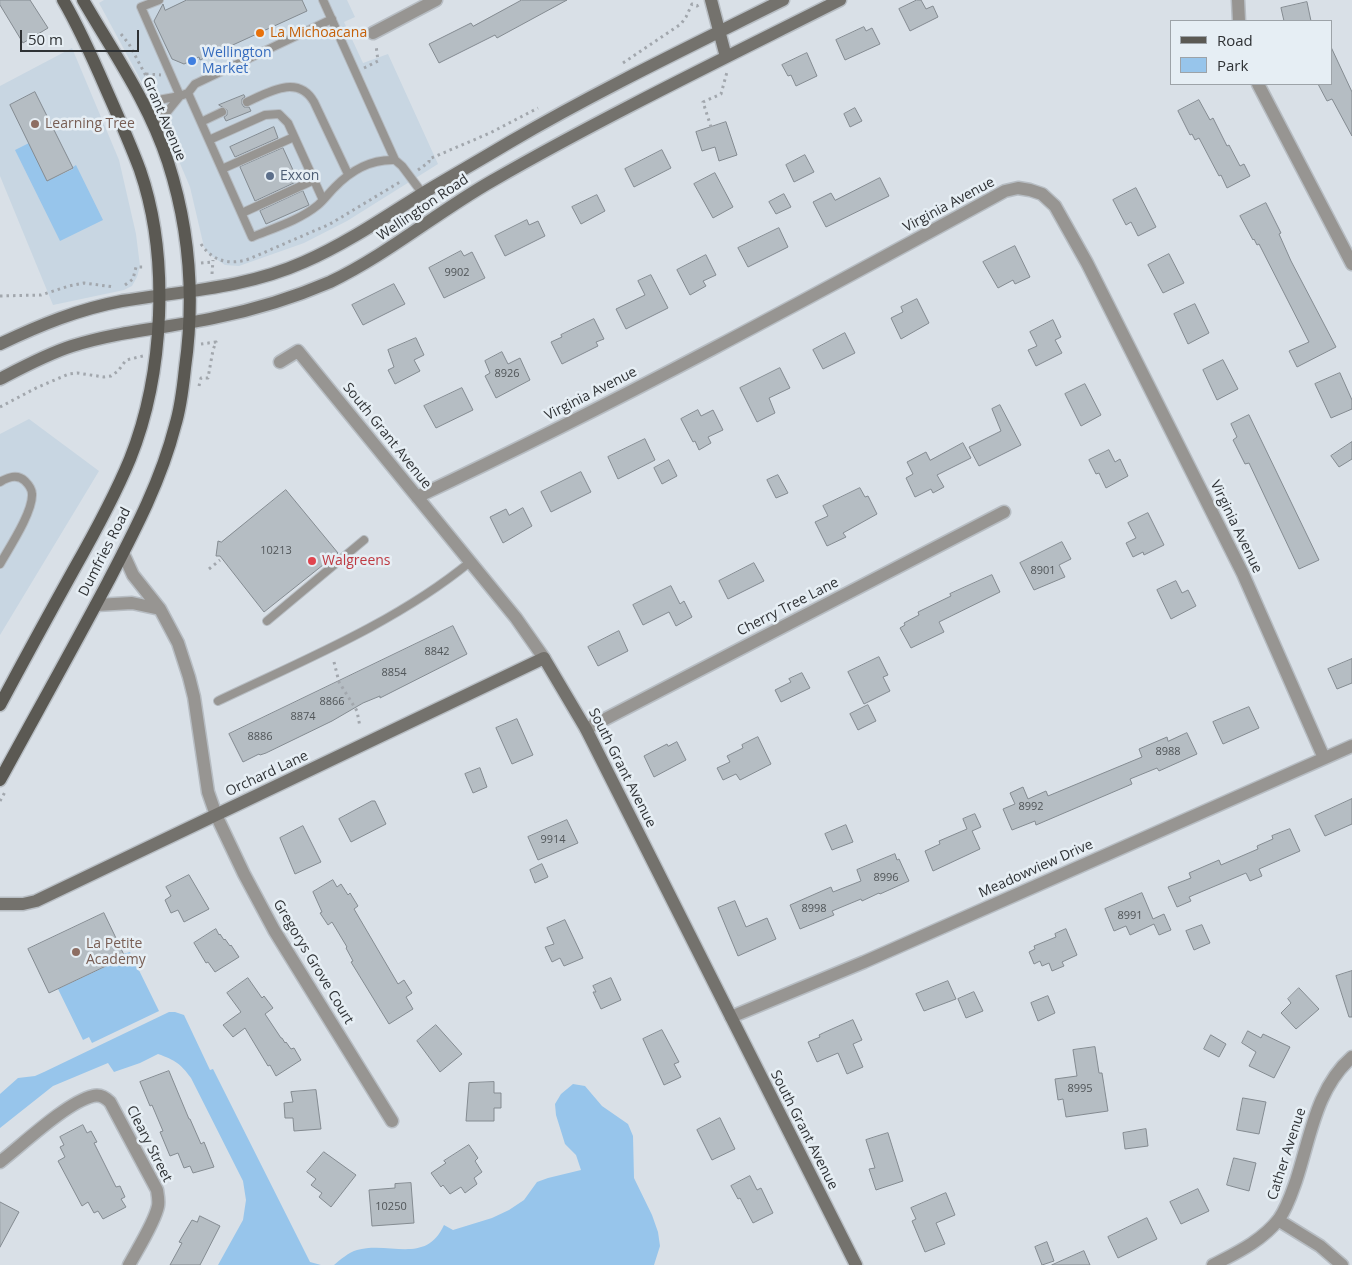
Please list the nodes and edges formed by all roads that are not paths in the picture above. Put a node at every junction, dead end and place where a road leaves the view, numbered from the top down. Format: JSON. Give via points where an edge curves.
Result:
{"nodes":[{"id":1,"x":63,"y":0,"type":"edge"},
{"id":2,"x":83,"y":0,"type":"edge"},
{"id":3,"x":159,"y":0,"type":"edge"},
{"id":4,"x":323,"y":0,"type":"edge"},
{"id":5,"x":436,"y":0,"type":"edge"},
{"id":6,"x":711,"y":0,"type":"edge"},
{"id":7,"x":783,"y":0,"type":"edge"},
{"id":8,"x":840,"y":0,"type":"edge"},
{"id":9,"x":1238,"y":0,"type":"edge"},
{"id":10,"x":332,"y":19,"type":"junction"},
{"id":11,"x":1239,"y":20,"type":"edge"},
{"id":12,"x":720,"y":31,"type":"junction"},
{"id":13,"x":373,"y":33,"type":"road end"},
{"id":14,"x":109,"y":45,"type":"junction"},
{"id":15,"x":91,"y":54,"type":"junction"},
{"id":16,"x":726,"y":57,"type":"junction"},
{"id":17,"x":1259,"y":85,"type":"edge"},
{"id":18,"x":184,"y":95,"type":"junction"},
{"id":19,"x":247,"y":102,"type":"dead end"},
{"id":20,"x":142,"y":103,"type":"junction"},
{"id":21,"x":222,"y":112,"type":"dead end"},
{"id":22,"x":201,"y":122,"type":"junction"},
{"id":23,"x":154,"y":128,"type":"junction"},
{"id":24,"x":294,"y":137,"type":"junction"},
{"id":25,"x":209,"y":140,"type":"junction"},
{"id":26,"x":395,"y":160,"type":"junction"},
{"id":27,"x":222,"y":169,"type":"junction"},
{"id":28,"x":348,"y":174,"type":"junction"},
{"id":29,"x":314,"y":180,"type":"junction"},
{"id":30,"x":423,"y":194,"type":"junction"},
{"id":31,"x":323,"y":200,"type":"junction"},
{"id":32,"x":242,"y":213,"type":"junction"},
{"id":33,"x":1352,"y":264,"type":"edge"},
{"id":34,"x":191,"y":292,"type":"junction"},
{"id":35,"x":160,"y":296,"type":"junction"},
{"id":36,"x":191,"y":322,"type":"junction"},
{"id":37,"x":158,"y":327,"type":"junction"},
{"id":38,"x":0,"y":344,"type":"edge"},
{"id":39,"x":280,"y":362,"type":"dead end"},
{"id":40,"x":0,"y":379,"type":"edge"},
{"id":41,"x":0,"y":482,"type":"edge"},
{"id":42,"x":417,"y":497,"type":"junction"},
{"id":43,"x":1004,"y":512,"type":"dead end"},
{"id":44,"x":364,"y":540,"type":"dead end"},
{"id":45,"x":123,"y":553,"type":"junction"},
{"id":46,"x":470,"y":562,"type":"junction"},
{"id":47,"x":0,"y":564,"type":"edge"},
{"id":48,"x":96,"y":605,"type":"junction"},
{"id":49,"x":160,"y":609,"type":"junction"},
{"id":50,"x":267,"y":621,"type":"dead end"},
{"id":51,"x":544,"y":658,"type":"junction"},
{"id":52,"x":218,"y":701,"type":"dead end"},
{"id":53,"x":0,"y":705,"type":"edge"},
{"id":54,"x":586,"y":729,"type":"junction"},
{"id":55,"x":1352,"y":746,"type":"edge"},
{"id":56,"x":1324,"y":758,"type":"junction"},
{"id":57,"x":0,"y":780,"type":"edge"},
{"id":58,"x":216,"y":815,"type":"junction"},
{"id":59,"x":0,"y":904,"type":"edge"},
{"id":60,"x":731,"y":1017,"type":"junction"},
{"id":61,"x":1352,"y":1057,"type":"edge"},
{"id":62,"x":392,"y":1121,"type":"dead end"},
{"id":63,"x":0,"y":1162,"type":"edge"},
{"id":64,"x":1278,"y":1220,"type":"junction"},
{"id":65,"x":129,"y":1265,"type":"edge"},
{"id":66,"x":856,"y":1265,"type":"edge"},
{"id":67,"x":1213,"y":1265,"type":"edge"},
{"id":68,"x":1342,"y":1265,"type":"edge"}],
"edges":[{"from":1,"to":15,"type":"main road"},
{"from":2,"to":14,"type":"main road","name":"Grant Avenue"},
{"from":3,"to":18,"type":"lane","via":[[141,8]]},
{"from":4,"to":10,"type":"lane"},
{"from":5,"to":13,"type":"street"},
{"from":6,"to":12,"type":"main road"},
{"from":7,"to":12,"type":"main road","name":"Wellington Road"},
{"from":8,"to":16,"type":"main road","name":"Wellington Road"},
{"from":9,"to":11,"type":"street"},
{"from":10,"to":18,"type":"lane","via":[[195,84]]},
{"from":10,"to":26,"type":"lane"},
{"from":12,"to":16,"type":"main road"},
{"from":12,"to":30,"type":"main road","name":"Wellington Road","via":[[512,141]]},
{"from":14,"to":15,"type":"main road"},
{"from":14,"to":20,"type":"main road","name":"Grant Avenue"},
{"from":15,"to":35,"type":"main road","via":[[140,171],[155,232]]},
{"from":16,"to":36,"type":"main road","name":"Wellington Road","via":[[490,182],[395,246],[330,281],[259,307]]},
{"from":17,"to":33,"type":"street"},
{"from":18,"to":20,"type":"lane"},
{"from":18,"to":22,"type":"lane"},
{"from":18,"to":23,"type":"lane"},
{"from":19,"to":28,"type":"lane","via":[[280,88],[307,92]]},
{"from":20,"to":23,"type":"main road","name":"Grant Avenue"},
{"from":21,"to":22,"type":"lane"},
{"from":22,"to":25,"type":"lane"},
{"from":23,"to":34,"type":"main road","name":"Grant Avenue","via":[[168,161],[185,231]]},
{"from":24,"to":25,"type":"lane","via":[[285,118],[271,114]]},
{"from":24,"to":27,"type":"lane"},
{"from":24,"to":29,"type":"lane"},
{"from":25,"to":27,"type":"lane"},
{"from":26,"to":28,"type":"lane","via":[[372,162]]},
{"from":26,"to":30,"type":"lane"},
{"from":27,"to":32,"type":"lane"},
{"from":28,"to":31,"type":"lane"},
{"from":29,"to":31,"type":"lane"},
{"from":29,"to":32,"type":"lane"},
{"from":30,"to":34,"type":"main road","name":"Wellington Road","via":[[304,262],[272,275]]},
{"from":31,"to":32,"type":"lane","via":[[303,215],[252,238]]},
{"from":34,"to":35,"type":"main road","name":"Wellington Road"},
{"from":34,"to":36,"type":"main road","name":"Grant Avenue"},
{"from":35,"to":37,"type":"main road"},
{"from":35,"to":38,"type":"main road","name":"Wellington Road","via":[[60,317]]},
{"from":36,"to":37,"type":"main road","name":"Wellington Road"},
{"from":36,"to":45,"type":"main road","name":"Dumfries Road","via":[[176,426],[152,495]]},
{"from":37,"to":40,"type":"main road","name":"Wellington Road","via":[[70,346]]},
{"from":37,"to":53,"type":"main road","name":"Dumfries Road","via":[[151,384],[131,457],[89,544]]},
{"from":39,"to":42,"type":"street","name":"South Grant Avenue","via":[[298,351]]},
{"from":41,"to":47,"type":"lane","via":[[21,478],[32,489],[27,515]]},
{"from":42,"to":46,"type":"street","name":"South Grant Avenue"},
{"from":42,"to":56,"type":"street","name":"Virginia Avenue","via":[[802,302],[1005,191],[1030,190],[1042,194],[1055,206],[1087,263],[1243,574]]},
{"from":43,"to":54,"type":"street","name":"Cherry Tree Lane"},
{"from":44,"to":50,"type":"lane"},
{"from":45,"to":48,"type":"main road","name":"Dumfries Road"},
{"from":45,"to":49,"type":"street","name":"Gregorys Grove Court","via":[[136,580]]},
{"from":46,"to":51,"type":"street","name":"South Grant Avenue"},
{"from":46,"to":52,"type":"lane","via":[[431,592],[385,620]]},
{"from":48,"to":49,"type":"street","via":[[132,603]]},
{"from":48,"to":57,"type":"main road","name":"Dumfries Road"},
{"from":49,"to":58,"type":"street","name":"Gregorys Grove Court","via":[[178,643],[190,677],[203,768]]},
{"from":51,"to":54,"type":"main road","name":"South Grant Avenue"},
{"from":51,"to":58,"type":"main road","name":"Orchard Lane"},
{"from":54,"to":60,"type":"main road","name":"South Grant Avenue"},
{"from":55,"to":56,"type":"street","name":"Meadowview Drive"},
{"from":56,"to":60,"type":"street","name":"Meadowview Drive","via":[[864,962]]},
{"from":58,"to":59,"type":"main road","name":"Orchard Lane","via":[[36,900],[23,904]]},
{"from":58,"to":62,"type":"street","name":"Gregorys Grove Court","via":[[274,930]]},
{"from":60,"to":66,"type":"main road","name":"South Grant Avenue"},
{"from":61,"to":64,"type":"street","name":"Cather Avenue","via":[[1323,1095],[1289,1204]]},
{"from":63,"to":65,"type":"street","name":"Cleary Street","via":[[71,1107],[94,1096],[106,1098],[159,1199],[153,1219]]},
{"from":64,"to":67,"type":"street","name":"Cather Avenue","via":[[1262,1237]]},
{"from":64,"to":68,"type":"street","via":[[1320,1246]]}]}
